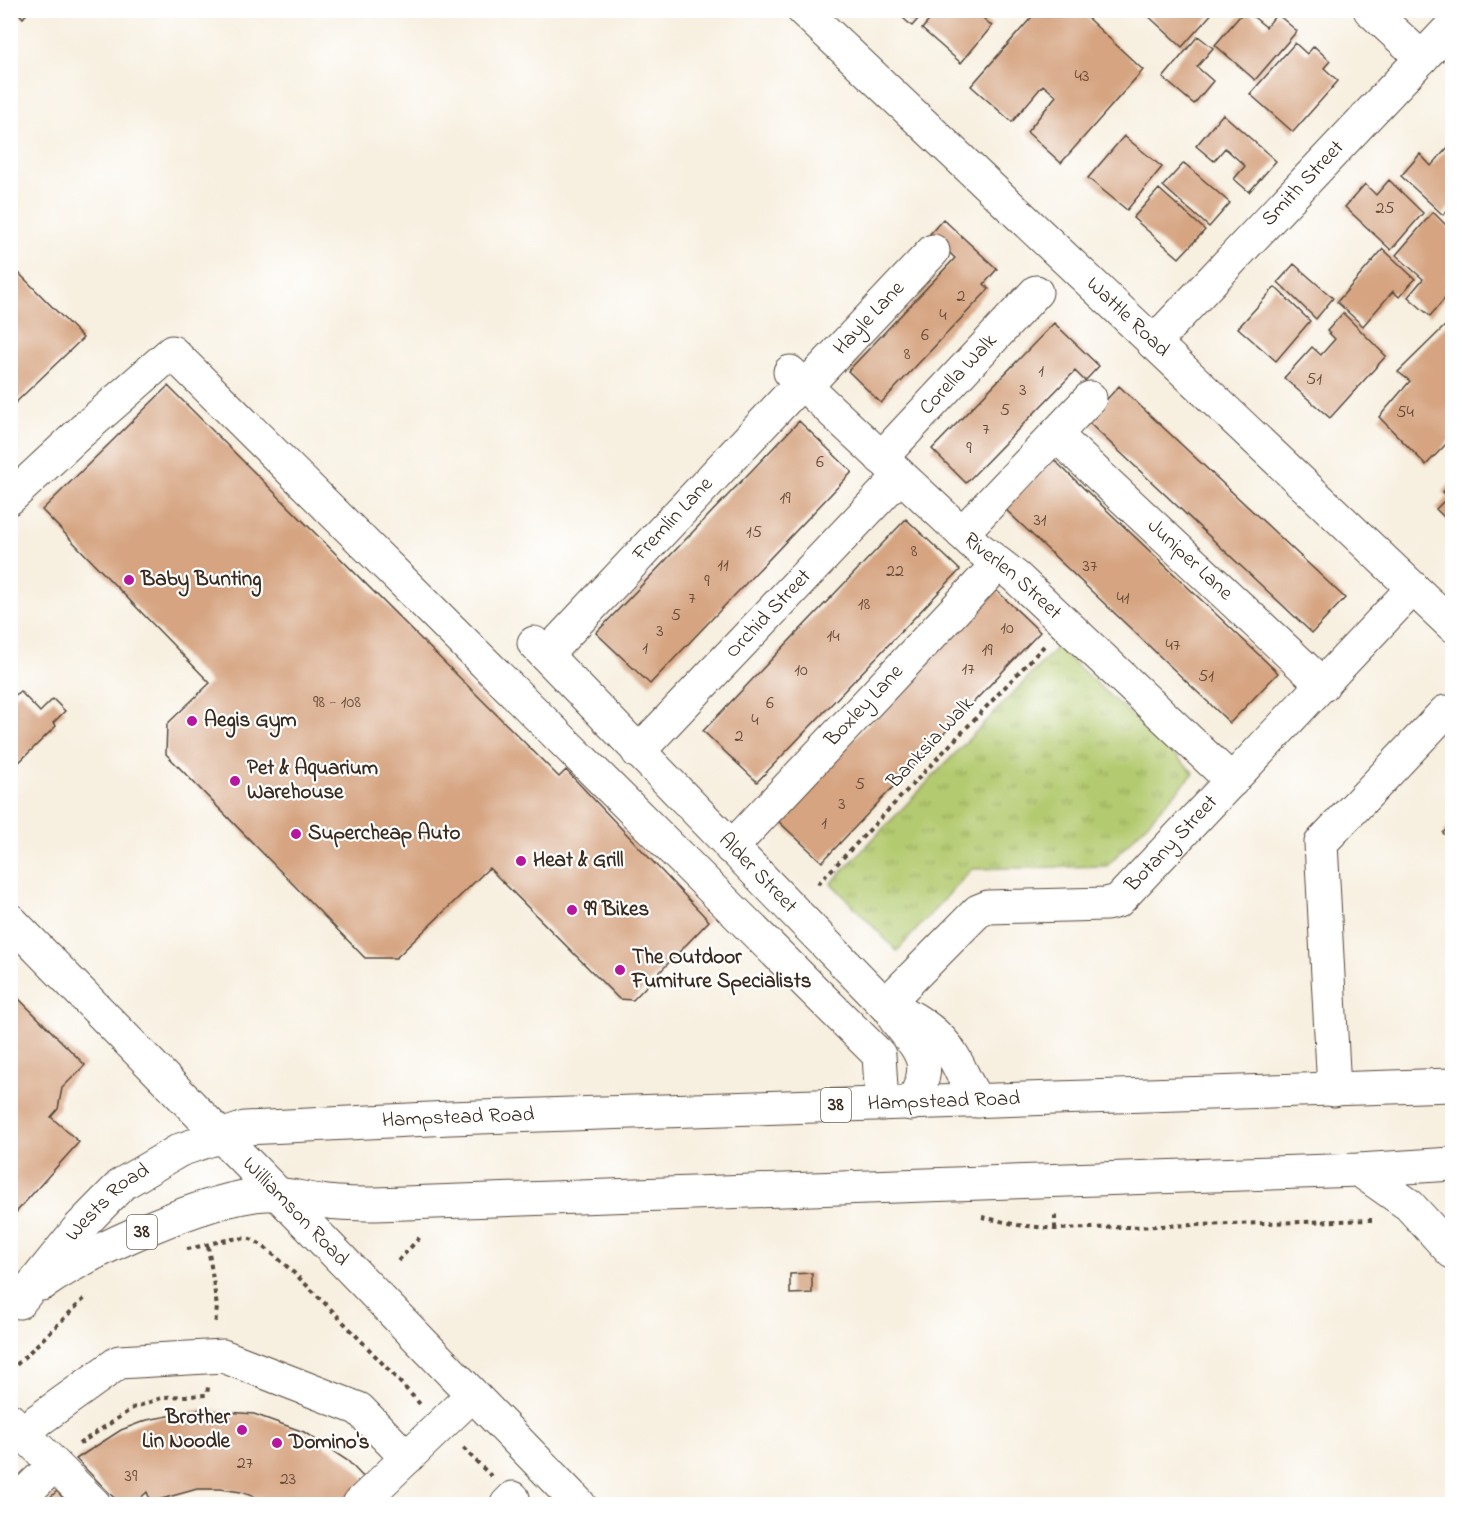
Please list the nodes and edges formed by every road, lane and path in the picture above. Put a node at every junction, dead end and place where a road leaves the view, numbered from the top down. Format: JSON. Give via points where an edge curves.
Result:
{"nodes":[{"id":1,"x":803,"y":10,"type":"edge"},
{"id":2,"x":1370,"y":10,"type":"edge"},
{"id":3,"x":1452,"y":26,"type":"edge"},
{"id":4,"x":1422,"y":58,"type":"junction"},
{"id":5,"x":933,"y":250,"type":"dead end"},
{"id":6,"x":1036,"y":292,"type":"dead end"},
{"id":7,"x":1153,"y":343,"type":"junction"},
{"id":8,"x":799,"y":381,"type":"junction"},
{"id":9,"x":1090,"y":398,"type":"dead end"},
{"id":10,"x":1056,"y":435,"type":"junction"},
{"id":11,"x":891,"y":467,"type":"junction"},
{"id":12,"x":10,"y":498,"type":"edge"},
{"id":13,"x":962,"y":533,"type":"junction"},
{"id":14,"x":998,"y":564,"type":"junction"},
{"id":15,"x":1413,"y":588,"type":"junction"},
{"id":16,"x":1065,"y":623,"type":"junction"},
{"id":17,"x":1452,"y":625,"type":"edge"},
{"id":18,"x":540,"y":649,"type":"joint"},
{"id":19,"x":1323,"y":685,"type":"junction"},
{"id":20,"x":1444,"y":712,"type":"dead end"},
{"id":21,"x":638,"y":752,"type":"junction"},
{"id":22,"x":1232,"y":781,"type":"junction"},
{"id":23,"x":731,"y":848,"type":"junction"},
{"id":24,"x":818,"y":884,"type":"dead end"},
{"id":25,"x":10,"y":920,"type":"edge"},
{"id":26,"x":885,"y":1005,"type":"junction"},
{"id":27,"x":1452,"y":1085,"type":"edge"},
{"id":28,"x":1334,"y":1090,"type":"junction"},
{"id":29,"x":978,"y":1101,"type":"junction"},
{"id":30,"x":896,"y":1104,"type":"junction"},
{"id":31,"x":220,"y":1135,"type":"junction"},
{"id":32,"x":1452,"y":1164,"type":"edge"},
{"id":33,"x":1359,"y":1170,"type":"junction"},
{"id":34,"x":278,"y":1194,"type":"junction"},
{"id":35,"x":972,"y":1215,"type":"dead end"},
{"id":36,"x":1324,"y":1221,"type":"dead end"},
{"id":37,"x":425,"y":1232,"type":"dead end"},
{"id":38,"x":180,"y":1250,"type":"dead end"},
{"id":39,"x":1452,"y":1252,"type":"edge"},
{"id":40,"x":398,"y":1261,"type":"dead end"},
{"id":41,"x":93,"y":1290,"type":"dead end"},
{"id":42,"x":15,"y":1306,"type":"edge"},
{"id":43,"x":10,"y":1371,"type":"edge"},
{"id":44,"x":472,"y":1395,"type":"junction"},
{"id":45,"x":441,"y":1425,"type":"junction"},
{"id":46,"x":16,"y":1426,"type":"edge"},
{"id":47,"x":407,"y":1458,"type":"junction"},
{"id":48,"x":54,"y":1465,"type":"junction"},
{"id":49,"x":510,"y":1502,"type":"edge"},
{"id":50,"x":14,"y":1504,"type":"edge"},
{"id":51,"x":94,"y":1504,"type":"edge"},
{"id":52,"x":359,"y":1504,"type":"edge"},
{"id":53,"x":579,"y":1504,"type":"edge"}],
"edges":[{"from":1,"to":7,"type":"street","name":"Wattle Road"},
{"from":2,"to":4,"type":"street"},
{"from":3,"to":4,"type":"street","name":"Smith Street"},
{"from":4,"to":7,"type":"street","name":"Smith Street"},
{"from":5,"to":8,"type":"street","name":"Hayle Lane"},
{"from":6,"to":11,"type":"street","name":"Corella Walk"},
{"from":7,"to":15,"type":"street","name":"Wattle Road"},
{"from":8,"to":11,"type":"street","name":"Riverlen Street"},
{"from":8,"to":18,"type":"street","name":"Fremlin Lane"},
{"from":9,"to":10,"type":"street"},
{"from":10,"to":13,"type":"street"},
{"from":10,"to":19,"type":"street","name":"Juniper Lane"},
{"from":11,"to":13,"type":"street","name":"Riverlen Street"},
{"from":11,"to":21,"type":"street","name":"Orchid Street"},
{"from":12,"to":30,"type":"street","via":[[172,352],[879,1054]]},
{"from":13,"to":14,"type":"street","name":"Riverlen Street"},
{"from":14,"to":16,"type":"street","name":"Riverlen Street"},
{"from":14,"to":23,"type":"street","name":"Boxley Lane"},
{"from":15,"to":17,"type":"street","name":"Wattle Road"},
{"from":15,"to":19,"type":"street","name":"Botany Street"},
{"from":16,"to":22,"type":"street","name":"Riverlen Street"},
{"from":16,"to":24,"type":"path","name":"Banksia Walk"},
{"from":18,"to":21,"type":"street","name":"Alder Street"},
{"from":19,"to":22,"type":"street","name":"Botany Street"},
{"from":20,"to":28,"type":"street","via":[[1321,843]]},
{"from":21,"to":23,"type":"street","name":"Alder Street"},
{"from":22,"to":26,"type":"street","name":"Botany Street","via":[[1118,901],[988,907],[978,911]]},
{"from":23,"to":26,"type":"street","name":"Alder Street"},
{"from":25,"to":31,"type":"street","name":"Williamson Road"},
{"from":26,"to":29,"type":"street","name":"Alder Street","via":[[910,1016],[945,1046]]},
{"from":26,"to":30,"type":"street","via":[[925,1063],[922,1083]]},
{"from":27,"to":28,"type":"street","name":"Hampstead Road","number":"38"},
{"from":28,"to":29,"type":"street","name":"Hampstead Road","number":"38"},
{"from":29,"to":30,"type":"street","name":"Hampstead Road","number":"38"},
{"from":30,"to":31,"type":"street","name":"Hampstead Road","number":"38","via":[[316,1123],[258,1126]]},
{"from":31,"to":34,"type":"street","name":"Williamson Road"},
{"from":31,"to":42,"type":"street","name":"Wests Road","number":"38","via":[[163,1158],[112,1193]]},
{"from":32,"to":33,"type":"street","number":"38"},
{"from":33,"to":34,"type":"street","number":"38","via":[[376,1204],[336,1203]]},
{"from":33,"to":39,"type":"street","via":[[1409,1205]]},
{"from":34,"to":42,"type":"street","name":"Wests Road","number":"38","via":[[223,1202],[140,1233],[61,1273]]},
{"from":34,"to":44,"type":"street","name":"Williamson Road"},
{"from":35,"to":36,"type":"path","via":[[1055,1229]]},
{"from":37,"to":40,"type":"path"},
{"from":38,"to":45,"type":"path","via":[[240,1239],[262,1245]]},
{"from":41,"to":43,"type":"path"},
{"from":44,"to":45,"type":"street"},
{"from":44,"to":53,"type":"street","name":"Williamson Road"},
{"from":45,"to":47,"type":"street"},
{"from":45,"to":49,"type":"path"},
{"from":46,"to":47,"type":"street","via":[[119,1362],[223,1356],[359,1409]]},
{"from":46,"to":48,"type":"street"},
{"from":47,"to":52,"type":"street"},
{"from":48,"to":50,"type":"street"},
{"from":48,"to":51,"type":"street"}]}
